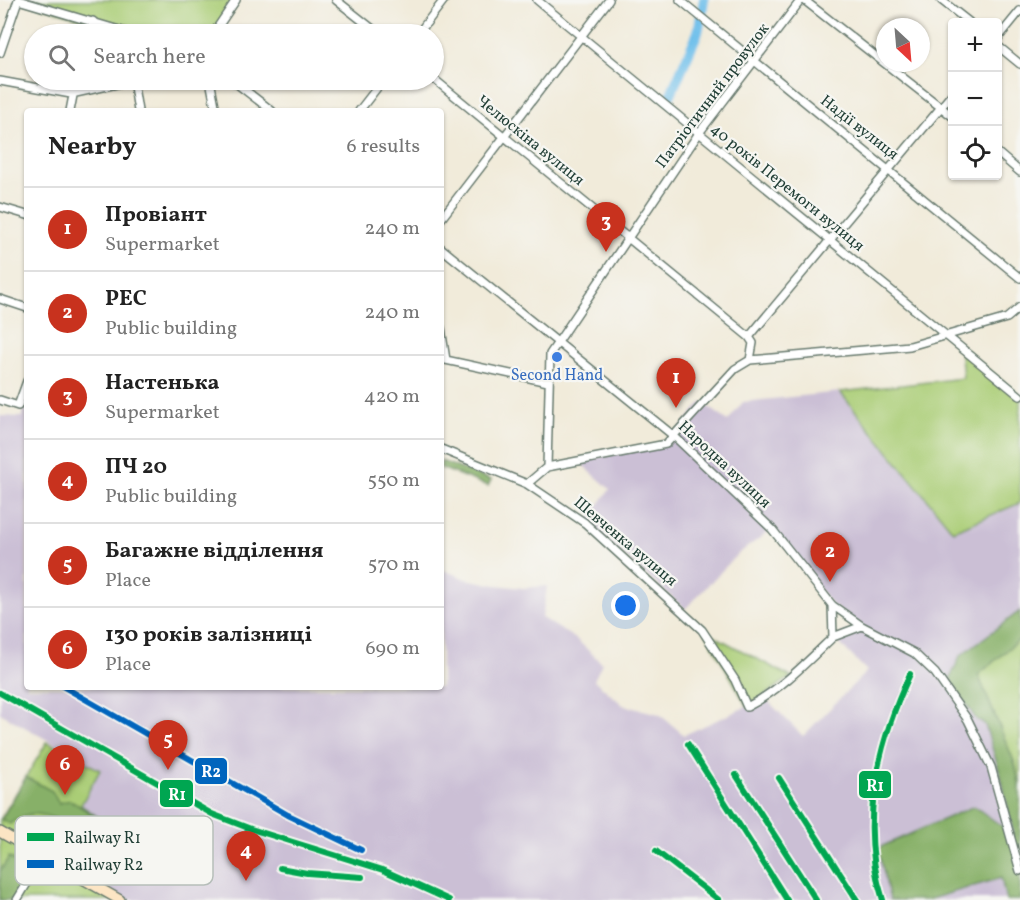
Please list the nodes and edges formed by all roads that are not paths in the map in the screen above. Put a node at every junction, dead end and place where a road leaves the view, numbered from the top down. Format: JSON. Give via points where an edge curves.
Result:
{"nodes":[{"id":1,"x":18,"y":0,"type":"edge"},
{"id":2,"x":236,"y":0,"type":"edge"},
{"id":3,"x":336,"y":0,"type":"edge"},
{"id":4,"x":444,"y":0,"type":"edge"},
{"id":5,"x":537,"y":0,"type":"edge"},
{"id":6,"x":609,"y":0,"type":"edge"},
{"id":7,"x":680,"y":0,"type":"edge"},
{"id":8,"x":803,"y":0,"type":"edge"},
{"id":9,"x":941,"y":0,"type":"edge"},
{"id":10,"x":1020,"y":11,"type":"edge"},
{"id":11,"x":964,"y":18,"type":"edge"},
{"id":12,"x":93,"y":21,"type":"junction"},
{"id":13,"x":92,"y":24,"type":"edge"},
{"id":14,"x":102,"y":24,"type":"edge"},
{"id":15,"x":220,"y":24,"type":"edge"},
{"id":16,"x":366,"y":24,"type":"edge"},
{"id":17,"x":426,"y":24,"type":"edge"},
{"id":18,"x":1002,"y":33,"type":"edge"},
{"id":19,"x":581,"y":36,"type":"junction"},
{"id":20,"x":1002,"y":49,"type":"edge"},
{"id":21,"x":0,"y":53,"type":"edge"},
{"id":22,"x":755,"y":62,"type":"junction"},
{"id":23,"x":1020,"y":64,"type":"edge"},
{"id":24,"x":0,"y":81,"type":"edge"},
{"id":25,"x":24,"y":85,"type":"edge"},
{"id":26,"x":444,"y":87,"type":"edge"},
{"id":27,"x":49,"y":90,"type":"edge"},
{"id":28,"x":72,"y":90,"type":"edge"},
{"id":29,"x":89,"y":90,"type":"edge"},
{"id":30,"x":135,"y":90,"type":"edge"},
{"id":31,"x":212,"y":90,"type":"edge"},
{"id":32,"x":245,"y":90,"type":"edge"},
{"id":33,"x":375,"y":90,"type":"edge"},
{"id":34,"x":71,"y":94,"type":"junction"},
{"id":35,"x":948,"y":99,"type":"edge"},
{"id":36,"x":942,"y":107,"type":"junction"},
{"id":37,"x":70,"y":108,"type":"edge"},
{"id":38,"x":138,"y":108,"type":"edge"},
{"id":39,"x":215,"y":108,"type":"edge"},
{"id":40,"x":268,"y":108,"type":"edge"},
{"id":41,"x":360,"y":108,"type":"edge"},
{"id":42,"x":948,"y":112,"type":"edge"},
{"id":43,"x":699,"y":133,"type":"junction"},
{"id":44,"x":504,"y":136,"type":"junction"},
{"id":45,"x":1002,"y":156,"type":"edge"},
{"id":46,"x":891,"y":170,"type":"junction"},
{"id":47,"x":1020,"y":172,"type":"edge"},
{"id":48,"x":0,"y":207,"type":"edge"},
{"id":49,"x":24,"y":214,"type":"edge"},
{"id":50,"x":444,"y":215,"type":"edge"},
{"id":51,"x":626,"y":237,"type":"junction"},
{"id":52,"x":830,"y":240,"type":"junction"},
{"id":53,"x":444,"y":250,"type":"edge"},
{"id":54,"x":1020,"y":278,"type":"edge"},
{"id":55,"x":0,"y":299,"type":"edge"},
{"id":56,"x":24,"y":307,"type":"edge"},
{"id":57,"x":1020,"y":307,"type":"edge"},
{"id":58,"x":946,"y":335,"type":"junction"},
{"id":59,"x":749,"y":338,"type":"junction"},
{"id":60,"x":558,"y":342,"type":"junction"},
{"id":61,"x":444,"y":359,"type":"edge"},
{"id":62,"x":750,"y":360,"type":"junction"},
{"id":63,"x":548,"y":382,"type":"junction"},
{"id":64,"x":24,"y":389,"type":"edge"},
{"id":65,"x":1020,"y":396,"type":"edge"},
{"id":66,"x":0,"y":400,"type":"edge"},
{"id":67,"x":675,"y":437,"type":"junction"},
{"id":68,"x":444,"y":450,"type":"edge"},
{"id":69,"x":547,"y":467,"type":"junction"},
{"id":70,"x":527,"y":484,"type":"junction"},
{"id":71,"x":832,"y":605,"type":"junction"},
{"id":72,"x":862,"y":626,"type":"junction"},
{"id":73,"x":833,"y":637,"type":"junction"},
{"id":74,"x":0,"y":832,"type":"edge"},
{"id":75,"x":15,"y":841,"type":"edge"},
{"id":76,"x":1020,"y":871,"type":"edge"},
{"id":77,"x":26,"y":885,"type":"edge"},
{"id":78,"x":92,"y":885,"type":"edge"},
{"id":79,"x":17,"y":900,"type":"edge"},
{"id":80,"x":120,"y":900,"type":"edge"}],
"edges":[{"from":1,"to":12,"type":"street"},
{"from":1,"to":21,"type":"street"},
{"from":2,"to":15,"type":"street"},
{"from":3,"to":16,"type":"street"},
{"from":4,"to":17,"type":"street"},
{"from":5,"to":19,"type":"street","name":"40 років Перемоги вулиця"},
{"from":6,"to":19,"type":"street"},
{"from":7,"to":22,"type":"street","name":"Надії вулиця"},
{"from":8,"to":22,"type":"street","name":"Патріотичний провулок"},
{"from":8,"to":36,"type":"street"},
{"from":9,"to":11,"type":"street"},
{"from":10,"to":18,"type":"street"},
{"from":12,"to":13,"type":"street"},
{"from":12,"to":14,"type":"street"},
{"from":19,"to":43,"type":"street","name":"40 років Перемоги вулиця"},
{"from":19,"to":44,"type":"street"},
{"from":20,"to":23,"type":"street"},
{"from":22,"to":43,"type":"street","name":"Патріотичний провулок"},
{"from":22,"to":46,"type":"street","name":"Надії вулиця"},
{"from":24,"to":25,"type":"street"},
{"from":26,"to":44,"type":"street","name":"Челюскіна вулиця"},
{"from":27,"to":34,"type":"street"},
{"from":28,"to":34,"type":"street"},
{"from":29,"to":34,"type":"street"},
{"from":30,"to":38,"type":"street"},
{"from":31,"to":39,"type":"street"},
{"from":32,"to":40,"type":"street"},
{"from":33,"to":41,"type":"street"},
{"from":34,"to":37,"type":"street"},
{"from":35,"to":36,"type":"street"},
{"from":36,"to":42,"type":"street"},
{"from":36,"to":46,"type":"street"},
{"from":43,"to":51,"type":"street","name":"Патріотичний провулок"},
{"from":43,"to":52,"type":"street","name":"40 років Перемоги вулиця"},
{"from":44,"to":50,"type":"street"},
{"from":44,"to":51,"type":"street","name":"Челюскіна вулиця"},
{"from":45,"to":47,"type":"street"},
{"from":46,"to":52,"type":"street"},
{"from":46,"to":54,"type":"street","name":"Надії вулиця"},
{"from":48,"to":49,"type":"street"},
{"from":51,"to":59,"type":"street","name":"Челюскіна вулиця"},
{"from":51,"to":60,"type":"street","name":"Патріотичний провулок"},
{"from":52,"to":58,"type":"street","name":"40 років Перемоги вулиця"},
{"from":52,"to":59,"type":"street"},
{"from":53,"to":60,"type":"street","name":"Народна вулиця"},
{"from":55,"to":56,"type":"street"},
{"from":57,"to":58,"type":"street","via":[[1007,318]]},
{"from":58,"to":62,"type":"street","via":[[910,346]]},
{"from":58,"to":65,"type":"street","name":"40 років Перемоги вулиця"},
{"from":59,"to":62,"type":"street","via":[[753,343]]},
{"from":60,"to":63,"type":"street","name":"Патріотичний провулок","via":[[550,354]]},
{"from":60,"to":67,"type":"street","name":"Народна вулиця"},
{"from":61,"to":63,"type":"street"},
{"from":62,"to":67,"type":"street","via":[[735,369],[702,402]]},
{"from":63,"to":69,"type":"street","name":"Патріотичний провулок"},
{"from":64,"to":66,"type":"street","via":[[18,406]]},
{"from":67,"to":69,"type":"street","via":[[666,444]]},
{"from":67,"to":71,"type":"street","name":"Народна вулиця","via":[[772,529]]},
{"from":68,"to":70,"type":"street","name":"Шевченка вулиця"},
{"from":69,"to":70,"type":"street"},
{"from":70,"to":73,"type":"street","name":"Шевченка вулиця","via":[[585,523],[682,609],[702,630],[735,680],[747,707],[791,677]]},
{"from":71,"to":72,"type":"street","name":"Народна вулиця"},
{"from":71,"to":73,"type":"street"},
{"from":72,"to":73,"type":"street"},
{"from":72,"to":76,"type":"street","name":"Народна вулиця","via":[[914,653],[935,674],[968,720],[991,767]]},
{"from":74,"to":75,"type":"main road"},
{"from":77,"to":79,"type":"street"},
{"from":78,"to":80,"type":"main road"}]}
